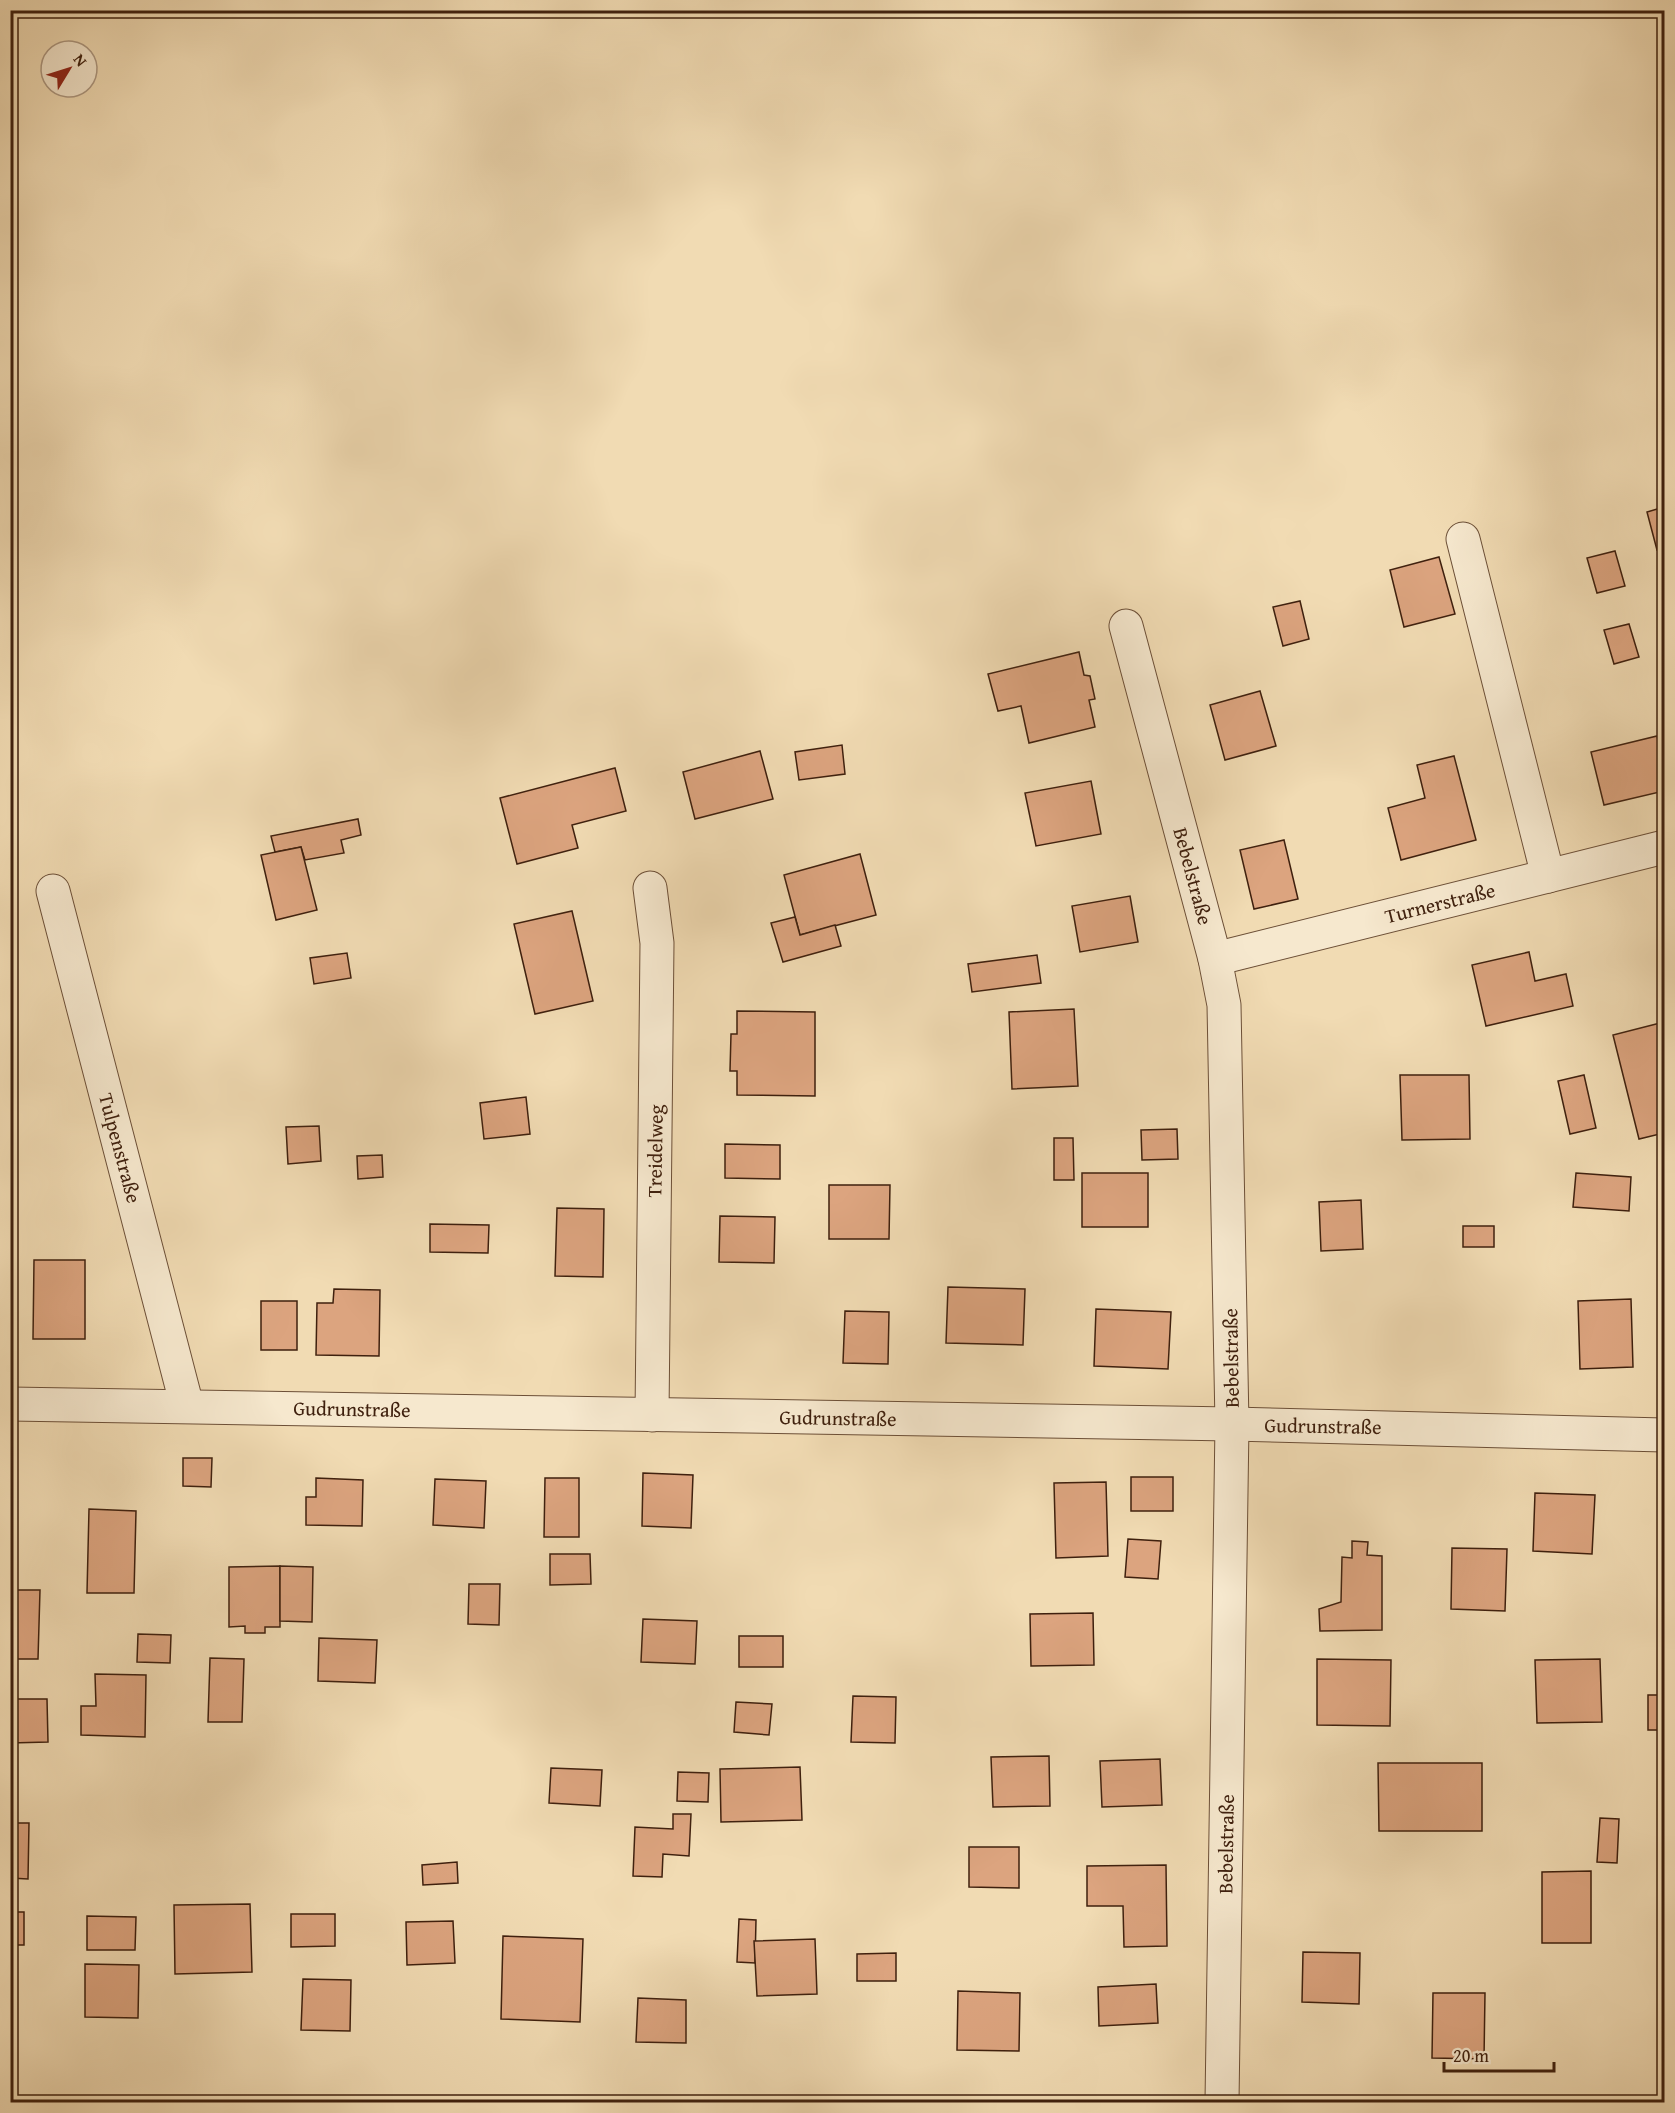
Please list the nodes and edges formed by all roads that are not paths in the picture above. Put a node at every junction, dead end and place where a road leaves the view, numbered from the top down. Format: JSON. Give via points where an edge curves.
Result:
{"nodes":[{"id":1,"x":1463,"y":539,"type":"dead end"},
{"id":2,"x":1126,"y":626,"type":"dead end"},
{"id":3,"x":1665,"y":847,"type":"edge"},
{"id":4,"x":1548,"y":876,"type":"junction"},
{"id":5,"x":650,"y":888,"type":"dead end"},
{"id":6,"x":53,"y":891,"type":"dead end"},
{"id":7,"x":1215,"y":959,"type":"junction"},
{"id":8,"x":10,"y":1404,"type":"edge"},
{"id":9,"x":188,"y":1406,"type":"junction"},
{"id":10,"x":652,"y":1415,"type":"junction"},
{"id":11,"x":1232,"y":1424,"type":"junction"},
{"id":12,"x":1665,"y":1435,"type":"edge"},
{"id":13,"x":1222,"y":2103,"type":"edge"}],
"edges":[{"from":1,"to":4,"type":"street"},
{"from":2,"to":7,"type":"street","name":"Bebelstraße"},
{"from":3,"to":4,"type":"street","name":"Turnerstraße"},
{"from":4,"to":7,"type":"street","name":"Turnerstraße"},
{"from":5,"to":10,"type":"street","name":"Treidelweg","via":[[657,943]]},
{"from":6,"to":9,"type":"street","name":"Tulpenstraße"},
{"from":7,"to":11,"type":"street","name":"Bebelstraße","via":[[1224,1005]]},
{"from":8,"to":9,"type":"street","name":"Gudrunstraße"},
{"from":9,"to":10,"type":"street","name":"Gudrunstraße"},
{"from":10,"to":11,"type":"street","name":"Gudrunstraße"},
{"from":11,"to":12,"type":"street","name":"Gudrunstraße"},
{"from":11,"to":13,"type":"street","name":"Bebelstraße"}]}
